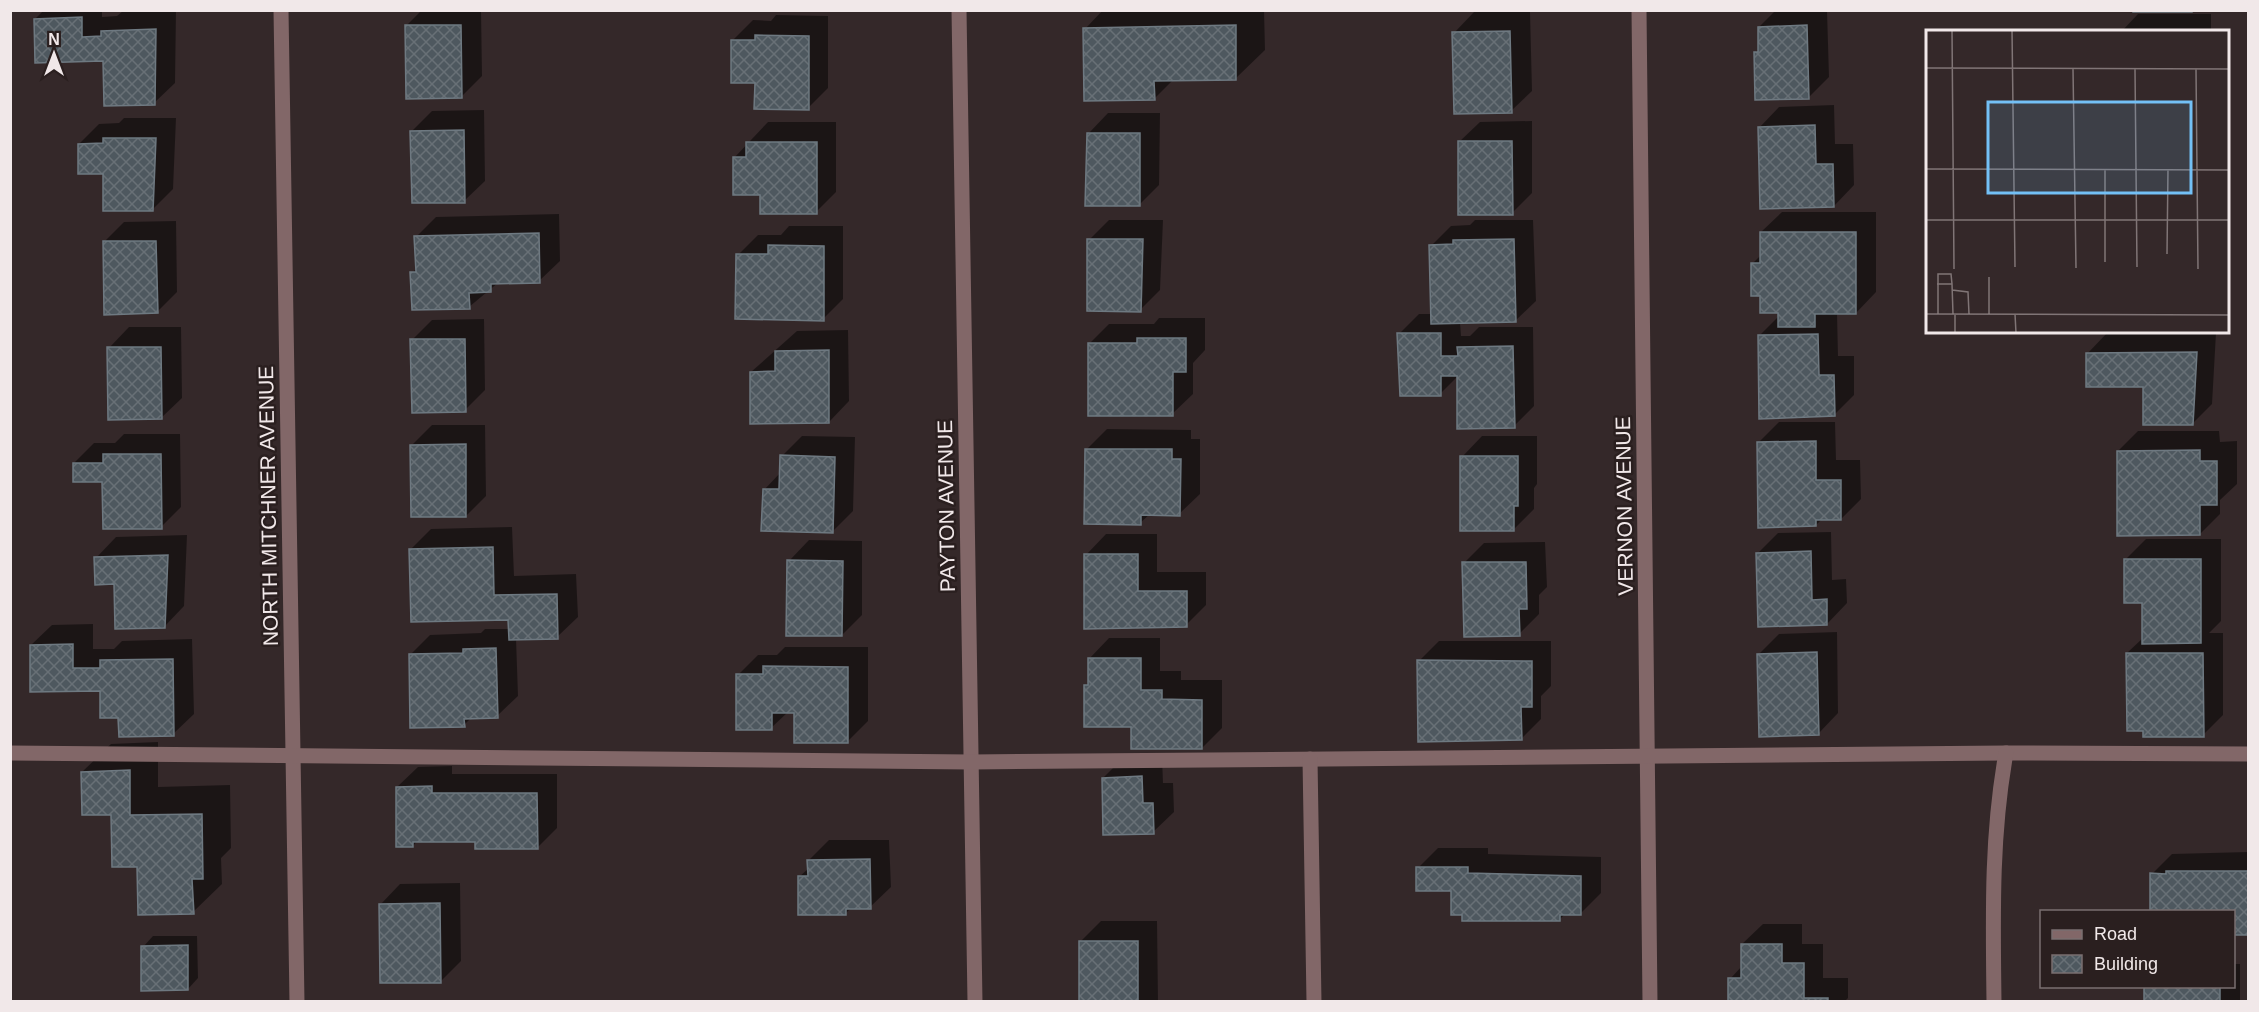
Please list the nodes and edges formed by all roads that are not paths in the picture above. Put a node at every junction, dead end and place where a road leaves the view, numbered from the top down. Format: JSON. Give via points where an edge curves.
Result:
{"nodes":[{"id":1,"x":281,"y":10,"type":"edge"},
{"id":2,"x":959,"y":10,"type":"edge"},
{"id":3,"x":1639,"y":10,"type":"edge"},
{"id":4,"x":10,"y":753,"type":"edge"},
{"id":5,"x":2006,"y":753,"type":"junction"},
{"id":6,"x":2248,"y":754,"type":"edge"},
{"id":7,"x":293,"y":756,"type":"junction"},
{"id":8,"x":1647,"y":756,"type":"junction"},
{"id":9,"x":1310,"y":759,"type":"junction"},
{"id":10,"x":971,"y":762,"type":"junction"},
{"id":11,"x":297,"y":1002,"type":"edge"},
{"id":12,"x":975,"y":1002,"type":"edge"},
{"id":13,"x":1314,"y":1002,"type":"edge"},
{"id":14,"x":1650,"y":1002,"type":"edge"},
{"id":15,"x":1994,"y":1002,"type":"edge"}],
"edges":[{"from":1,"to":7,"type":"street","name":"NORTH MITCHNER AVENUE"},
{"from":2,"to":10,"type":"street","name":"PAYTON AVENUE"},
{"from":3,"to":8,"type":"street","name":"VERNON AVENUE"},
{"from":4,"to":7,"type":"street"},
{"from":5,"to":6,"type":"street"},
{"from":5,"to":8,"type":"street"},
{"from":5,"to":15,"type":"street","via":[[1997,805],[1992,878]]},
{"from":7,"to":10,"type":"street"},
{"from":7,"to":11,"type":"street","name":"NORTH MITCHNER AVENUE"},
{"from":8,"to":9,"type":"street"},
{"from":8,"to":14,"type":"street","name":"VERNON AVENUE"},
{"from":9,"to":10,"type":"street"},
{"from":9,"to":13,"type":"street"},
{"from":10,"to":12,"type":"street","name":"PAYTON AVENUE"}]}
